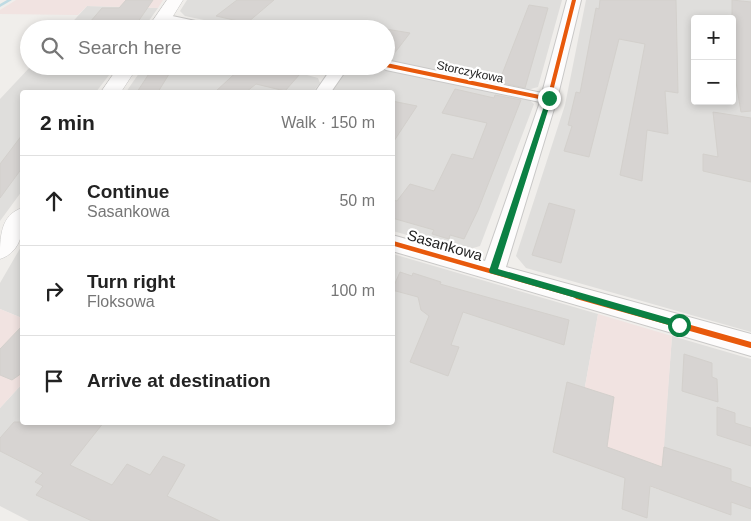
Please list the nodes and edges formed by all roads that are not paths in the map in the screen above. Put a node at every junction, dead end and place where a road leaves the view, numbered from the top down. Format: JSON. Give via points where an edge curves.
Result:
{"nodes":[{"id":1,"x":175,"y":0,"type":"edge"},
{"id":2,"x":574,"y":0,"type":"edge"},
{"id":3,"x":162,"y":20,"type":"edge"},
{"id":4,"x":395,"y":67,"type":"edge"},
{"id":5,"x":123,"y":75,"type":"edge"},
{"id":6,"x":335,"y":75,"type":"edge"},
{"id":7,"x":112,"y":90,"type":"edge"},
{"id":8,"x":324,"y":90,"type":"edge"},
{"id":9,"x":549,"y":98,"type":"junction"},
{"id":10,"x":20,"y":220,"type":"edge"},
{"id":11,"x":395,"y":244,"type":"edge"},
{"id":12,"x":0,"y":249,"type":"edge"},
{"id":13,"x":493,"y":271,"type":"junction"},
{"id":14,"x":751,"y":345,"type":"edge"}],
"edges":[{"from":1,"to":3,"type":"street"},
{"from":2,"to":9,"type":"street"},
{"from":4,"to":9,"type":"street","name":"Storczykowa"},
{"from":5,"to":7,"type":"street"},
{"from":6,"to":8,"type":"street"},
{"from":9,"to":13,"type":"street"},
{"from":10,"to":12,"type":"street"},
{"from":11,"to":13,"type":"street","name":"Sasankowa"},
{"from":13,"to":14,"type":"street","name":"Sasankowa"}]}
